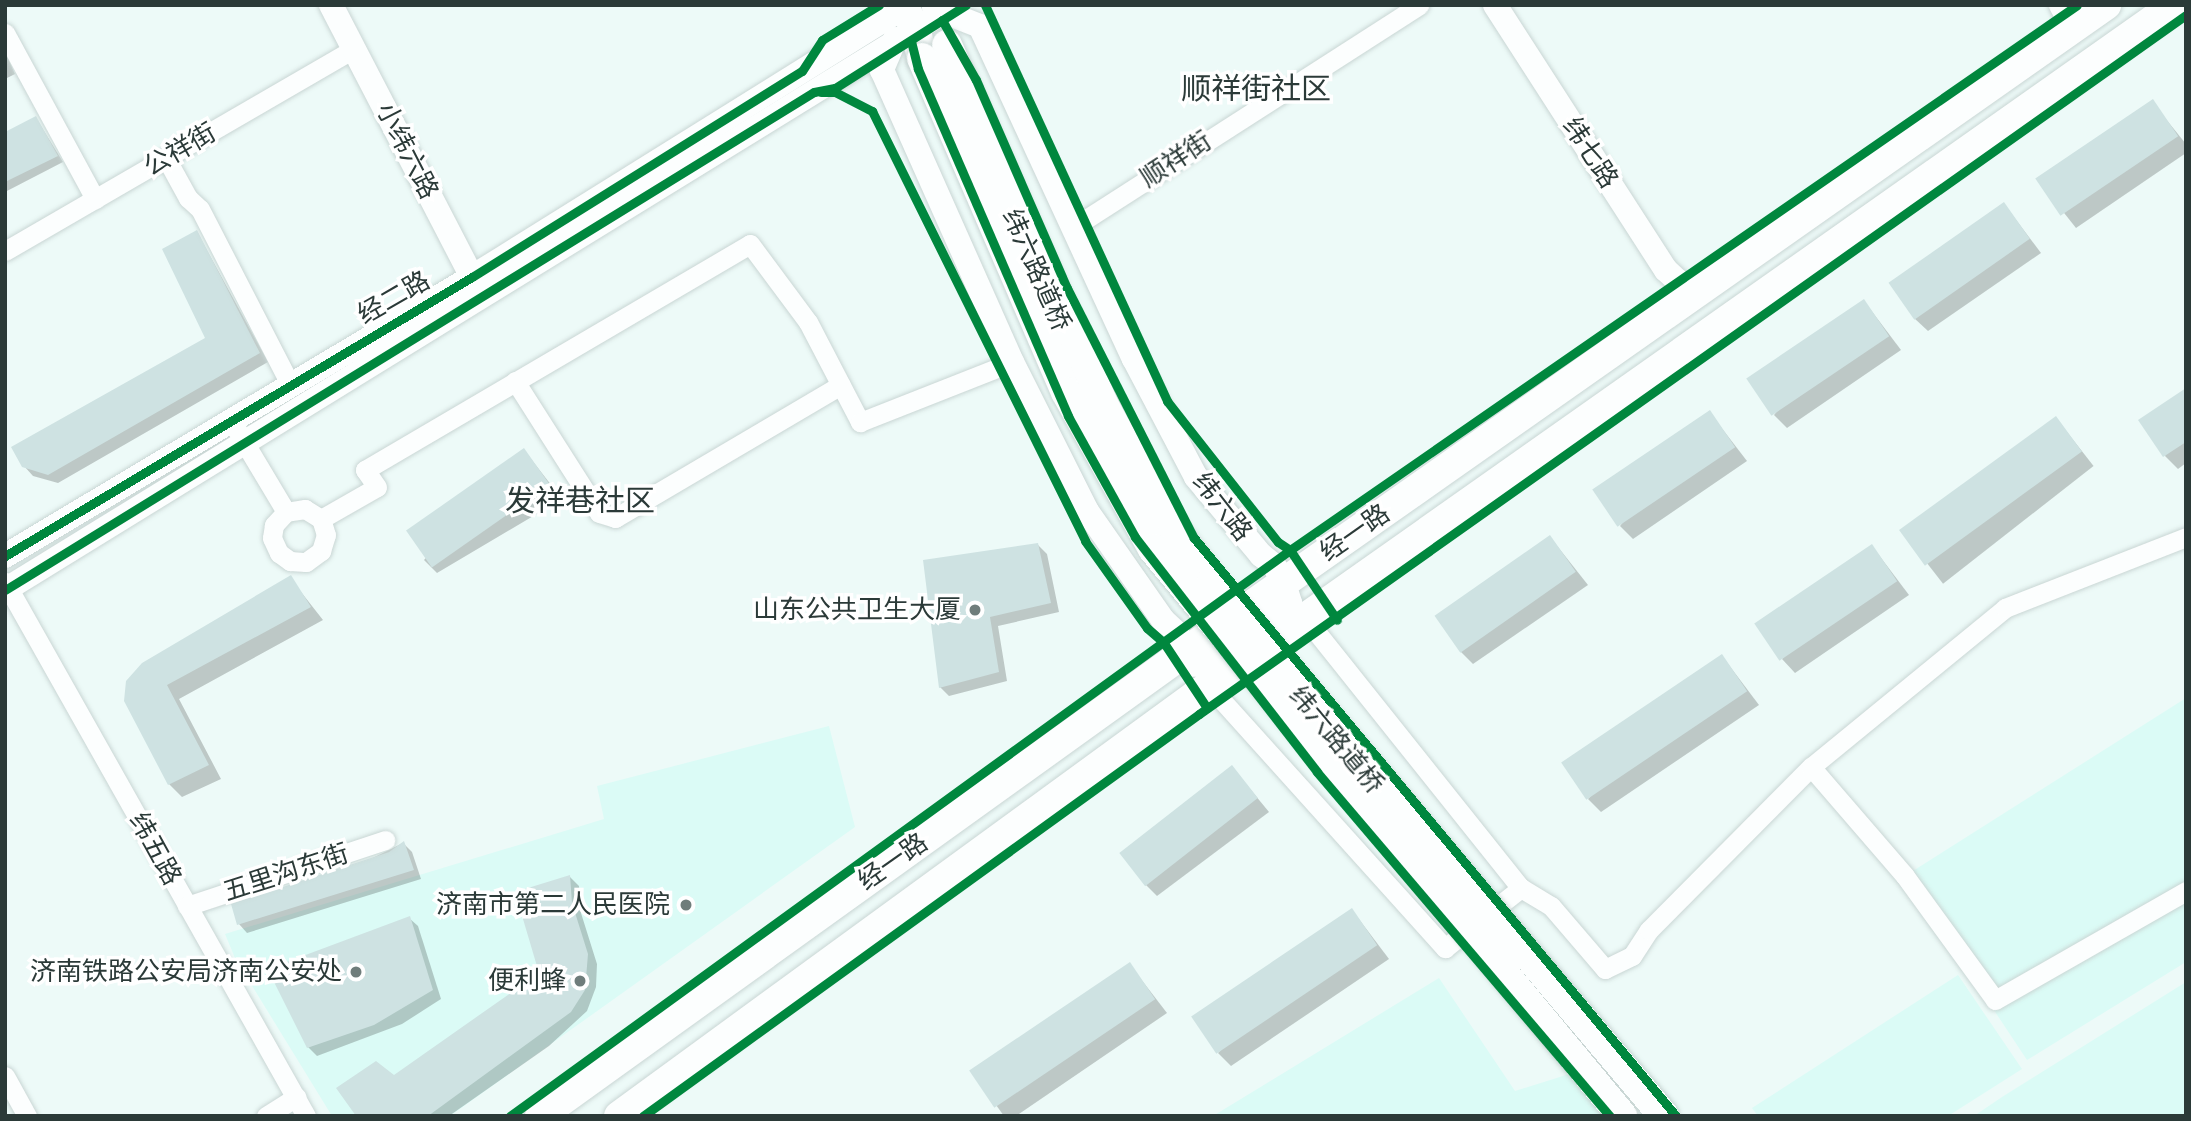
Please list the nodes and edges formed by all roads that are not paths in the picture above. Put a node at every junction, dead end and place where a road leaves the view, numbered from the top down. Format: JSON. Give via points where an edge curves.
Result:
{"nodes":[{"id":1,"x":331,"y":5,"type":"edge"},
{"id":2,"x":1419,"y":5,"type":"edge"},
{"id":3,"x":1495,"y":5,"type":"edge"},
{"id":4,"x":2106,"y":5,"type":"edge"},
{"id":5,"x":2174,"y":5,"type":"edge"},
{"id":6,"x":2067,"y":17,"type":"edge"},
{"id":7,"x":923,"y":20,"type":"edge"},
{"id":8,"x":5,"y":33,"type":"edge"},
{"id":9,"x":354,"y":49,"type":"junction"},
{"id":10,"x":166,"y":158,"type":"junction"},
{"id":11,"x":95,"y":199,"type":"junction"},
{"id":12,"x":1075,"y":226,"type":"junction"},
{"id":13,"x":5,"y":251,"type":"edge"},
{"id":14,"x":477,"y":286,"type":"junction"},
{"id":15,"x":1684,"y":299,"type":"junction"},
{"id":16,"x":1012,"y":362,"type":"junction"},
{"id":17,"x":515,"y":381,"type":"junction"},
{"id":18,"x":290,"y":384,"type":"junction"},
{"id":19,"x":841,"y":386,"type":"junction"},
{"id":20,"x":231,"y":420,"type":"junction"},
{"id":21,"x":245,"y":443,"type":"junction"},
{"id":22,"x":286,"y":512,"type":"junction"},
{"id":23,"x":320,"y":519,"type":"junction"},
{"id":24,"x":2186,"y":537,"type":"edge"},
{"id":25,"x":5,"y":556,"type":"edge"},
{"id":26,"x":1284,"y":584,"type":"junction"},
{"id":27,"x":6,"y":587,"type":"edge"},
{"id":28,"x":1306,"y":619,"type":"junction"},
{"id":29,"x":1185,"y":652,"type":"junction"},
{"id":30,"x":1209,"y":685,"type":"junction"},
{"id":31,"x":1811,"y":767,"type":"junction"},
{"id":32,"x":385,"y":840,"type":"dead end"},
{"id":33,"x":1521,"y":888,"type":"junction"},
{"id":34,"x":2186,"y":891,"type":"edge"},
{"id":35,"x":187,"y":906,"type":"junction"},
{"id":36,"x":5,"y":1076,"type":"edge"},
{"id":37,"x":296,"y":1097,"type":"junction"},
{"id":38,"x":27,"y":1116,"type":"edge"},
{"id":39,"x":266,"y":1116,"type":"edge"},
{"id":40,"x":306,"y":1116,"type":"edge"},
{"id":41,"x":540,"y":1116,"type":"edge"},
{"id":42,"x":619,"y":1116,"type":"edge"},
{"id":43,"x":1622,"y":1116,"type":"edge"},
{"id":44,"x":1664,"y":1116,"type":"edge"}],
"edges":[{"from":1,"to":9,"type":"street","name":"小纬六路"},
{"from":2,"to":12,"type":"street","name":"顺祥街"},
{"from":3,"to":15,"type":"street","name":"纬七路","via":[[1666,270],[1678,281]]},
{"from":4,"to":6,"type":"main road","name":"经一路"},
{"from":5,"to":28,"type":"main road","name":"经一路"},
{"from":6,"to":15,"type":"main road","name":"经一路"},
{"from":7,"to":12,"type":"street","name":"纬六路","via":[[980,26]]},
{"from":7,"to":14,"type":"street","name":"经二路"},
{"from":7,"to":14,"type":"street","name":"经二路"},
{"from":7,"to":16,"type":"street","via":[[882,70]]},
{"from":7,"to":43,"type":"main road","name":"纬六路道桥","bridge":true,"via":[[1066,392],[1153,549]]},
{"from":7,"to":44,"type":"main road","name":"纬六路道桥","bridge":true,"via":[[1102,402],[1166,520],[1273,655]]},
{"from":8,"to":11,"type":"street"},
{"from":9,"to":10,"type":"street","name":"公祥街"},
{"from":9,"to":14,"type":"street","name":"小纬六路"},
{"from":10,"to":11,"type":"street","name":"公祥街"},
{"from":10,"to":18,"type":"street","via":[[188,198],[201,209]]},
{"from":11,"to":13,"type":"street","name":"公祥街"},
{"from":12,"to":26,"type":"street","name":"纬六路","via":[[1134,359],[1196,477],[1274,565]]},
{"from":14,"to":18,"type":"street","name":"经二路"},
{"from":14,"to":21,"type":"street","name":"经二路"},
{"from":15,"to":26,"type":"main road","name":"经一路"},
{"from":16,"to":19,"type":"street","via":[[860,422]]},
{"from":16,"to":29,"type":"street","via":[[1087,511],[1177,633]]},
{"from":17,"to":19,"type":"street","via":[[599,513],[615,518]]},
{"from":17,"to":19,"type":"street","via":[[750,244],[808,322]]},
{"from":17,"to":23,"type":"street","via":[[365,470],[377,487]]},
{"from":18,"to":20,"type":"street","name":"经二路"},
{"from":20,"to":21,"type":"street"},
{"from":20,"to":25,"type":"street","name":"经二路"},
{"from":21,"to":22,"type":"street"},
{"from":21,"to":27,"type":"street","name":"经二路"},
{"from":22,"to":23,"type":"street","via":[[305,509]]},
{"from":22,"to":23,"type":"street","via":[[274,525],[272,538],[279,554],[290,561],[306,562],[321,551],[326,535]]},
{"from":24,"to":31,"type":"street","via":[[2006,608]]},
{"from":26,"to":29,"type":"main road","name":"经一路"},
{"from":26,"to":30,"type":"street","via":[[1290,603],[1206,662]]},
{"from":27,"to":35,"type":"street","name":"纬五路"},
{"from":28,"to":30,"type":"main road","name":"经一路"},
{"from":28,"to":33,"type":"street"},
{"from":29,"to":30,"type":"street"},
{"from":29,"to":41,"type":"main road","name":"经一路"},
{"from":30,"to":33,"type":"street","via":[[1445,948]]},
{"from":30,"to":42,"type":"main road","name":"经一路"},
{"from":31,"to":33,"type":"street","via":[[1649,930],[1632,956],[1605,969],[1551,906]]},
{"from":31,"to":34,"type":"street","via":[[1905,876],[1995,1000]]},
{"from":32,"to":35,"type":"street","name":"五里沟东街"},
{"from":35,"to":37,"type":"street","name":"纬五路"},
{"from":36,"to":38,"type":"street"},
{"from":37,"to":39,"type":"street"},
{"from":37,"to":40,"type":"street","name":"纬五路"}]}
